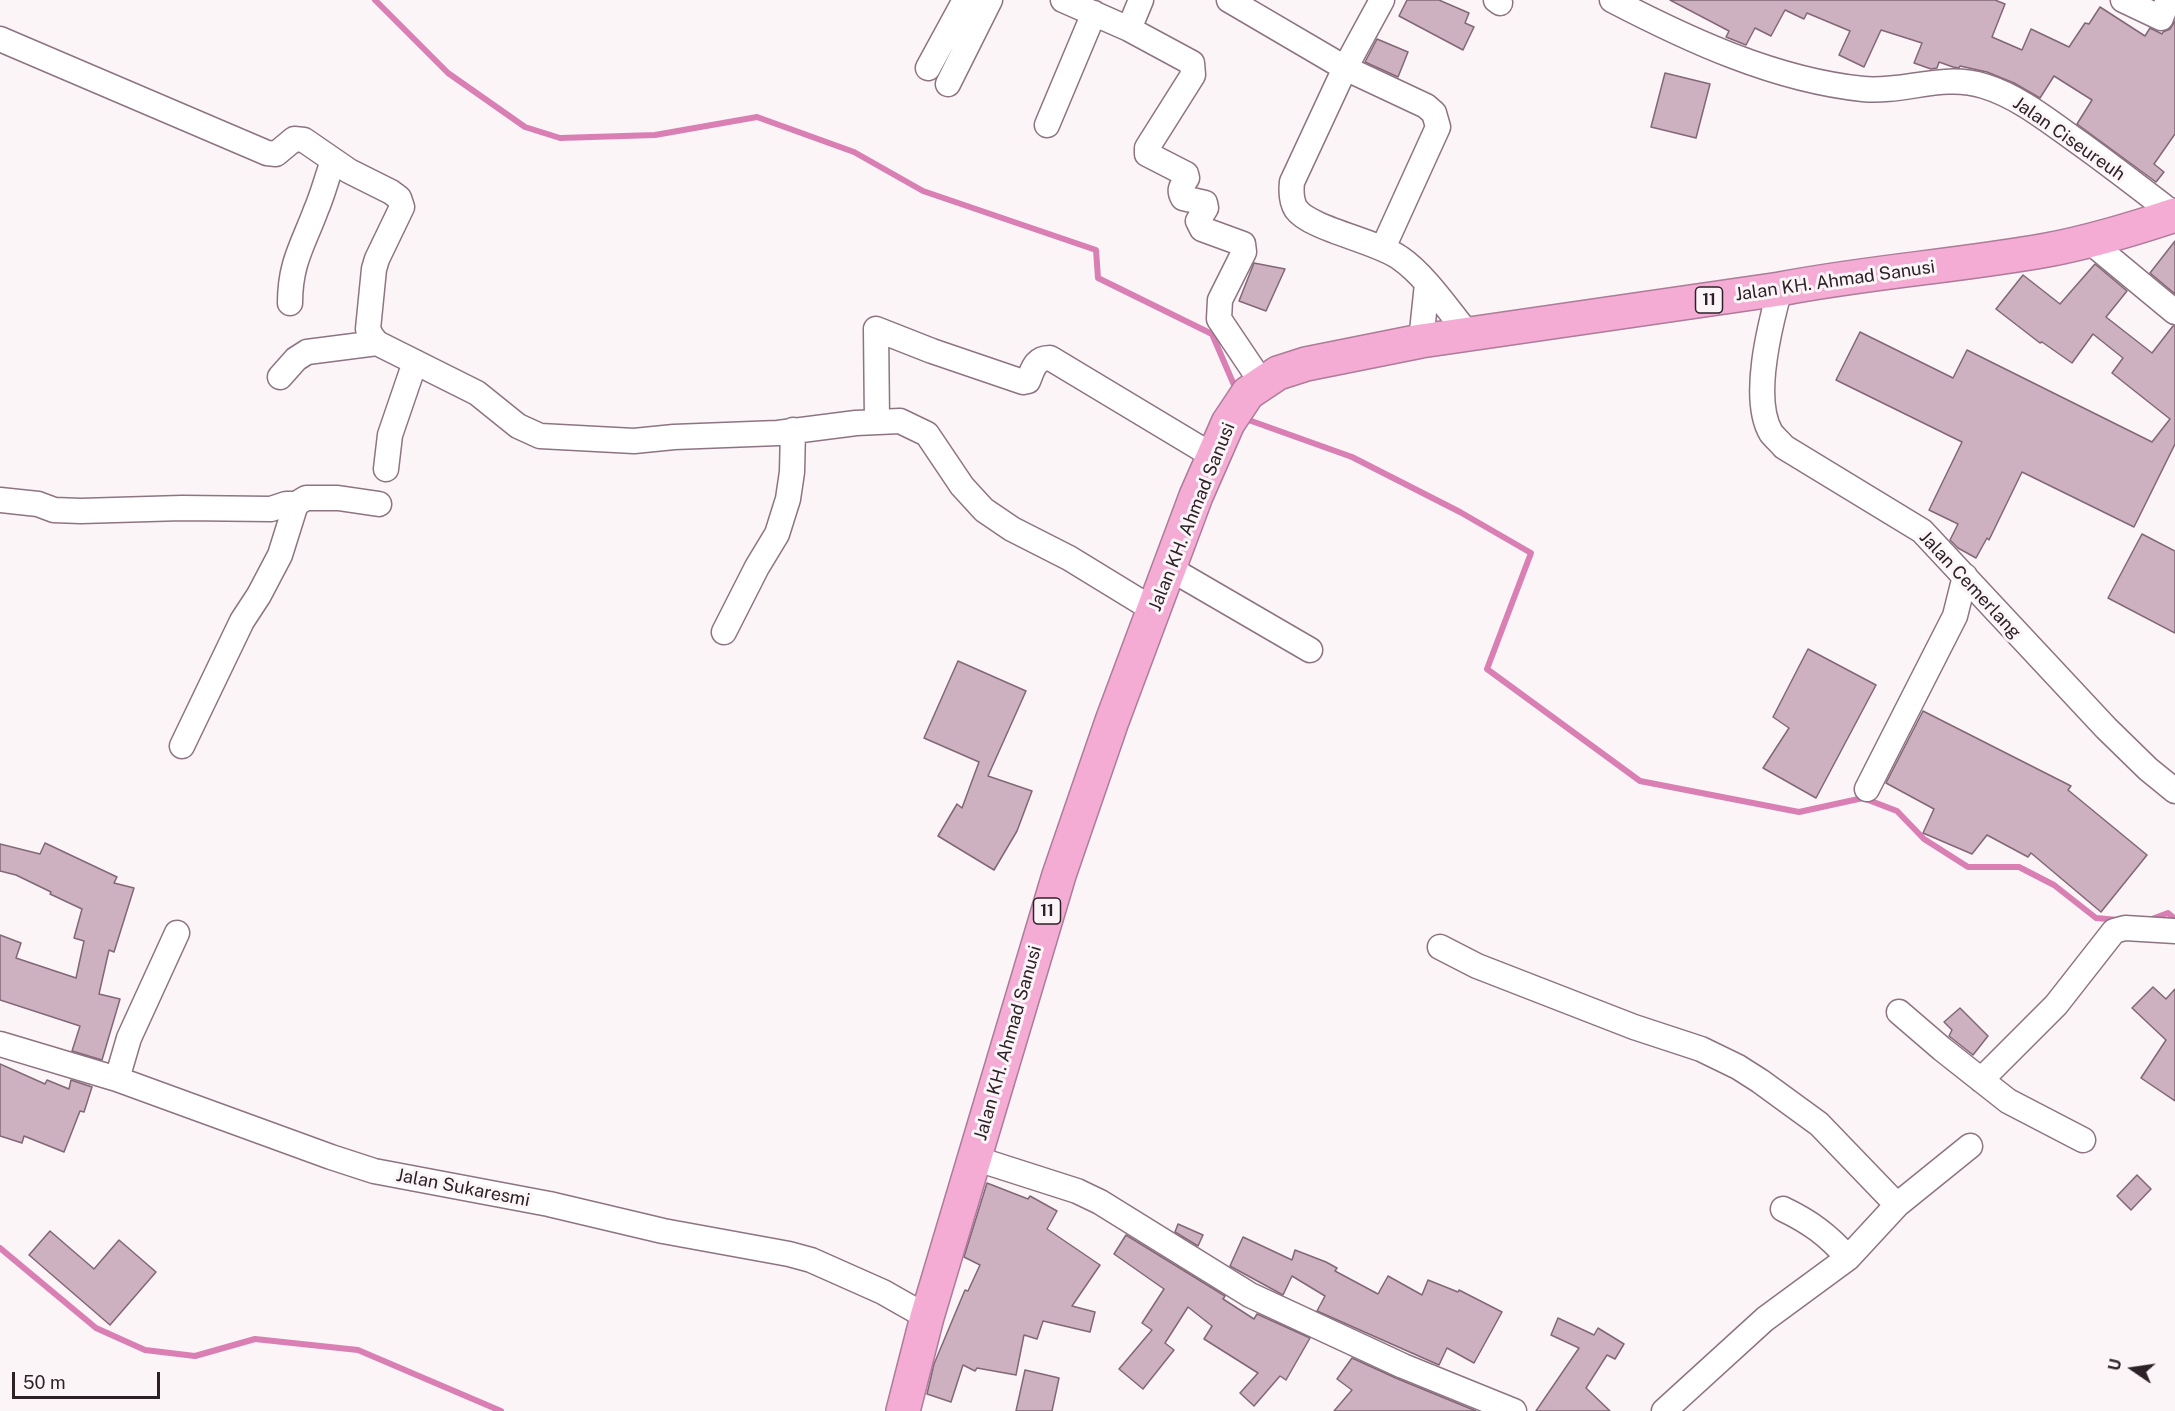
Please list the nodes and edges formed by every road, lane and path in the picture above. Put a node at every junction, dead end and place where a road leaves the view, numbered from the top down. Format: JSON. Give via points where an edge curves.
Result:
{"nodes":[{"id":1,"x":965,"y":0,"type":"edge"},
{"id":2,"x":990,"y":0,"type":"edge"},
{"id":3,"x":1063,"y":0,"type":"edge"},
{"id":4,"x":1141,"y":0,"type":"edge"},
{"id":5,"x":1229,"y":0,"type":"edge"},
{"id":6,"x":1382,"y":0,"type":"edge"},
{"id":7,"x":1612,"y":0,"type":"edge"},
{"id":8,"x":2122,"y":0,"type":"edge"},
{"id":9,"x":2172,"y":0,"type":"edge"},
{"id":10,"x":1094,"y":14,"type":"junction"},
{"id":11,"x":1129,"y":29,"type":"junction"},
{"id":12,"x":0,"y":39,"type":"edge"},
{"id":13,"x":928,"y":68,"type":"dead end"},
{"id":14,"x":1345,"y":68,"type":"junction"},
{"id":15,"x":948,"y":84,"type":"dead end"},
{"id":16,"x":1047,"y":125,"type":"dead end"},
{"id":17,"x":333,"y":161,"type":"junction"},
{"id":18,"x":2175,"y":215,"type":"edge"},
{"id":19,"x":2088,"y":240,"type":"junction"},
{"id":20,"x":1383,"y":248,"type":"junction"},
{"id":21,"x":1427,"y":284,"type":"junction"},
{"id":22,"x":1780,"y":289,"type":"junction"},
{"id":23,"x":290,"y":303,"type":"dead end"},
{"id":24,"x":2175,"y":312,"type":"edge"},
{"id":25,"x":1468,"y":334,"type":"junction"},
{"id":26,"x":1421,"y":341,"type":"junction"},
{"id":27,"x":377,"y":343,"type":"junction"},
{"id":28,"x":415,"y":362,"type":"junction"},
{"id":29,"x":280,"y":377,"type":"dead end"},
{"id":30,"x":1255,"y":388,"type":"junction"},
{"id":31,"x":878,"y":421,"type":"junction"},
{"id":32,"x":793,"y":430,"type":"junction"},
{"id":33,"x":1213,"y":456,"type":"junction"},
{"id":34,"x":386,"y":470,"type":"dead end"},
{"id":35,"x":0,"y":500,"type":"edge"},
{"id":36,"x":296,"y":504,"type":"junction"},
{"id":37,"x":379,"y":504,"type":"dead end"},
{"id":38,"x":1169,"y":568,"type":"junction"},
{"id":39,"x":1965,"y":576,"type":"junction"},
{"id":40,"x":1154,"y":610,"type":"junction"},
{"id":41,"x":724,"y":632,"type":"dead end"},
{"id":42,"x":1310,"y":650,"type":"dead end"},
{"id":43,"x":182,"y":746,"type":"dead end"},
{"id":44,"x":1867,"y":789,"type":"dead end"},
{"id":45,"x":2175,"y":790,"type":"edge"},
{"id":46,"x":2175,"y":931,"type":"edge"},
{"id":47,"x":177,"y":933,"type":"dead end"},
{"id":48,"x":1440,"y":947,"type":"dead end"},
{"id":49,"x":1899,"y":1012,"type":"dead end"},
{"id":50,"x":0,"y":1044,"type":"edge"},
{"id":51,"x":117,"y":1079,"type":"junction"},
{"id":52,"x":1981,"y":1080,"type":"junction"},
{"id":53,"x":2083,"y":1140,"type":"dead end"},
{"id":54,"x":1970,"y":1146,"type":"dead end"},
{"id":55,"x":974,"y":1158,"type":"junction"},
{"id":56,"x":1897,"y":1205,"type":"junction"},
{"id":57,"x":1783,"y":1209,"type":"dead end"},
{"id":58,"x":1848,"y":1258,"type":"junction"},
{"id":59,"x":927,"y":1317,"type":"junction"},
{"id":60,"x":903,"y":1411,"type":"edge"},
{"id":61,"x":1514,"y":1411,"type":"edge"},
{"id":62,"x":1664,"y":1411,"type":"edge"}],
"edges":[{"from":1,"to":13,"type":"street"},
{"from":2,"to":15,"type":"street"},
{"from":3,"to":10,"type":"street"},
{"from":4,"to":11,"type":"street"},
{"from":5,"to":14,"type":"street"},
{"from":6,"to":14,"type":"street"},
{"from":7,"to":18,"type":"street","name":"Jalan Ciseureuh","via":[[1752,63],[1796,78],[1866,89],[1950,81],[1985,86],[2036,112]]},
{"from":8,"to":9,"type":"street","via":[[2161,18]]},
{"from":10,"to":11,"type":"street"},
{"from":10,"to":16,"type":"street"},
{"from":11,"to":30,"type":"street","via":[[1194,67],[1148,154],[1186,174],[1180,188],[1183,198],[1205,203],[1206,207],[1199,226],[1243,244],[1244,252],[1220,300],[1219,319]]},
{"from":12,"to":17,"type":"street","via":[[267,153],[276,154],[299,138]]},
{"from":14,"to":20,"type":"street","via":[[1426,106],[1434,113],[1438,127]]},
{"from":14,"to":20,"type":"street","via":[[1292,182],[1292,198],[1298,212],[1307,218]]},
{"from":17,"to":23,"type":"street","via":[[296,256]]},
{"from":17,"to":27,"type":"street","via":[[391,192],[402,203],[374,268],[368,329]]},
{"from":18,"to":19,"type":"highway","name":"Jalan KH. Ahmad Sanusi","number":"11"},
{"from":19,"to":22,"type":"highway","name":"Jalan KH. Ahmad Sanusi","number":"11","via":[[2038,251]]},
{"from":19,"to":24,"type":"street"},
{"from":20,"to":21,"type":"street","via":[[1401,258]]},
{"from":21,"to":25,"type":"street"},
{"from":21,"to":26,"type":"street"},
{"from":22,"to":25,"type":"highway","name":"Jalan KH. Ahmad Sanusi","number":"11"},
{"from":22,"to":39,"type":"street","name":"Jalan Cemerlang","via":[[1770,327],[1762,388],[1771,433],[1784,447],[1922,531]]},
{"from":25,"to":26,"type":"highway","name":"Jalan KH. Ahmad Sanusi","number":"11"},
{"from":26,"to":30,"type":"highway","name":"Jalan KH. Ahmad Sanusi","number":"11","via":[[1306,364],[1278,373]]},
{"from":27,"to":28,"type":"street"},
{"from":27,"to":29,"type":"street","via":[[307,352]]},
{"from":28,"to":32,"type":"street","via":[[477,393],[518,426],[540,436],[634,441]]},
{"from":28,"to":34,"type":"street","via":[[390,435]]},
{"from":30,"to":33,"type":"highway","name":"Jalan KH. Ahmad Sanusi","number":"11","via":[[1228,423]]},
{"from":31,"to":32,"type":"street"},
{"from":31,"to":33,"type":"street","via":[[876,329],[1023,382],[1028,381],[1036,362],[1050,357]]},
{"from":31,"to":40,"type":"street","via":[[900,421],[927,434],[962,486],[984,510]]},
{"from":32,"to":41,"type":"street","via":[[788,499],[777,534]]},
{"from":33,"to":38,"type":"highway","name":"Jalan KH. Ahmad Sanusi","number":"11"},
{"from":35,"to":36,"type":"street","via":[[81,511],[271,509]]},
{"from":36,"to":37,"type":"street","via":[[306,498],[321,497]]},
{"from":36,"to":43,"type":"street","via":[[280,555],[242,621]]},
{"from":38,"to":40,"type":"highway","name":"Jalan KH. Ahmad Sanusi","number":"11"},
{"from":38,"to":42,"type":"street"},
{"from":39,"to":44,"type":"street","via":[[1955,616]]},
{"from":39,"to":45,"type":"street","name":"Jalan Cemerlang","via":[[2106,728]]},
{"from":40,"to":55,"type":"highway","name":"Jalan KH. Ahmad Sanusi","number":"11","via":[[1059,876]]},
{"from":46,"to":52,"type":"street","via":[[2114,931],[2056,1005]]},
{"from":47,"to":51,"type":"street","via":[[129,1038]]},
{"from":48,"to":56,"type":"street","via":[[1487,970],[1701,1049],[1738,1067],[1818,1124]]},
{"from":49,"to":52,"type":"street"},
{"from":50,"to":51,"type":"street","name":"Jalan Sukaresmi"},
{"from":51,"to":59,"type":"street","name":"Jalan Sukaresmi","via":[[374,1171],[811,1260],[883,1292]]},
{"from":52,"to":53,"type":"street","via":[[2008,1101]]},
{"from":54,"to":56,"type":"street"},
{"from":55,"to":59,"type":"highway","name":"Jalan KH. Ahmad Sanusi","number":"11"},
{"from":55,"to":61,"type":"street","via":[[1092,1198],[1250,1295],[1403,1366]]},
{"from":56,"to":58,"type":"street"},
{"from":57,"to":58,"type":"street","via":[[1806,1220]]},
{"from":58,"to":62,"type":"street","via":[[1765,1319]]},
{"from":59,"to":60,"type":"highway","name":"Jalan KH. Ahmad Sanusi","number":"11"}]}
